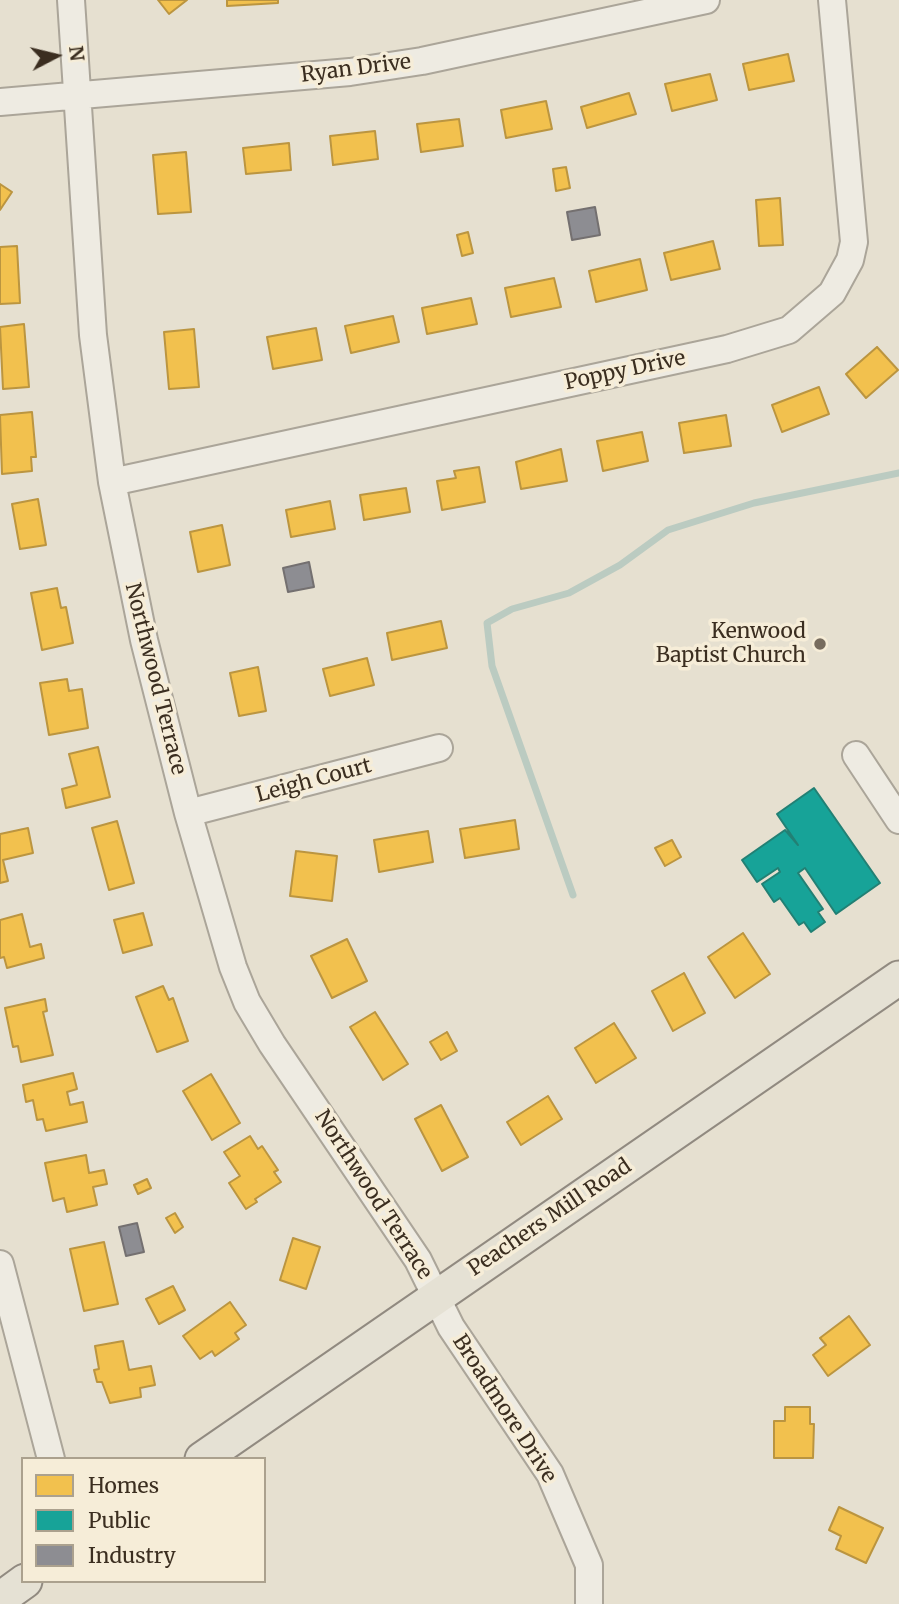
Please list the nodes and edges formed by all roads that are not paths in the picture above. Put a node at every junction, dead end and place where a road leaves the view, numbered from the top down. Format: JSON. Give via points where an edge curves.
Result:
{"nodes":[{"id":1,"x":71,"y":0,"type":"edge"},
{"id":2,"x":706,"y":0,"type":"edge"},
{"id":3,"x":832,"y":0,"type":"edge"},
{"id":4,"x":78,"y":94,"type":"junction"},
{"id":5,"x":0,"y":102,"type":"edge"},
{"id":6,"x":112,"y":482,"type":"junction"},
{"id":7,"x":439,"y":748,"type":"dead end"},
{"id":8,"x":856,"y":755,"type":"dead end"},
{"id":9,"x":188,"y":813,"type":"junction"},
{"id":10,"x":899,"y":820,"type":"edge"},
{"id":11,"x":899,"y":978,"type":"edge"},
{"id":12,"x":0,"y":1264,"type":"edge"},
{"id":13,"x":437,"y":1295,"type":"junction"},
{"id":14,"x":50,"y":1457,"type":"edge"},
{"id":15,"x":205,"y":1457,"type":"edge"},
{"id":16,"x":22,"y":1583,"type":"edge"},
{"id":17,"x":0,"y":1599,"type":"edge"},
{"id":18,"x":589,"y":1604,"type":"edge"}],
"edges":[{"from":1,"to":4,"type":"street","name":"Northwood Terrace"},
{"from":2,"to":4,"type":"street","name":"Ryan Drive","via":[[350,72]]},
{"from":3,"to":6,"type":"street","name":"Poppy Drive","via":[[853,242],[850,260],[832,293],[789,330],[738,346]]},
{"from":4,"to":5,"type":"street","name":"Ryan Drive"},
{"from":4,"to":6,"type":"street","name":"Northwood Terrace","via":[[93,335]]},
{"from":6,"to":9,"type":"street","name":"Northwood Terrace","via":[[144,640]]},
{"from":7,"to":9,"type":"street","name":"Leigh Court"},
{"from":8,"to":10,"type":"street"},
{"from":9,"to":13,"type":"street","name":"Northwood Terrace","via":[[247,1002]]},
{"from":11,"to":13,"type":"main road","name":"Peachers Mill Road"},
{"from":12,"to":14,"type":"street"},
{"from":13,"to":15,"type":"main road","name":"Peachers Mill Road"},
{"from":13,"to":18,"type":"street","name":"Broadmore Drive","via":[[451,1327],[550,1474],[589,1565]]},
{"from":16,"to":17,"type":"main road"}]}
